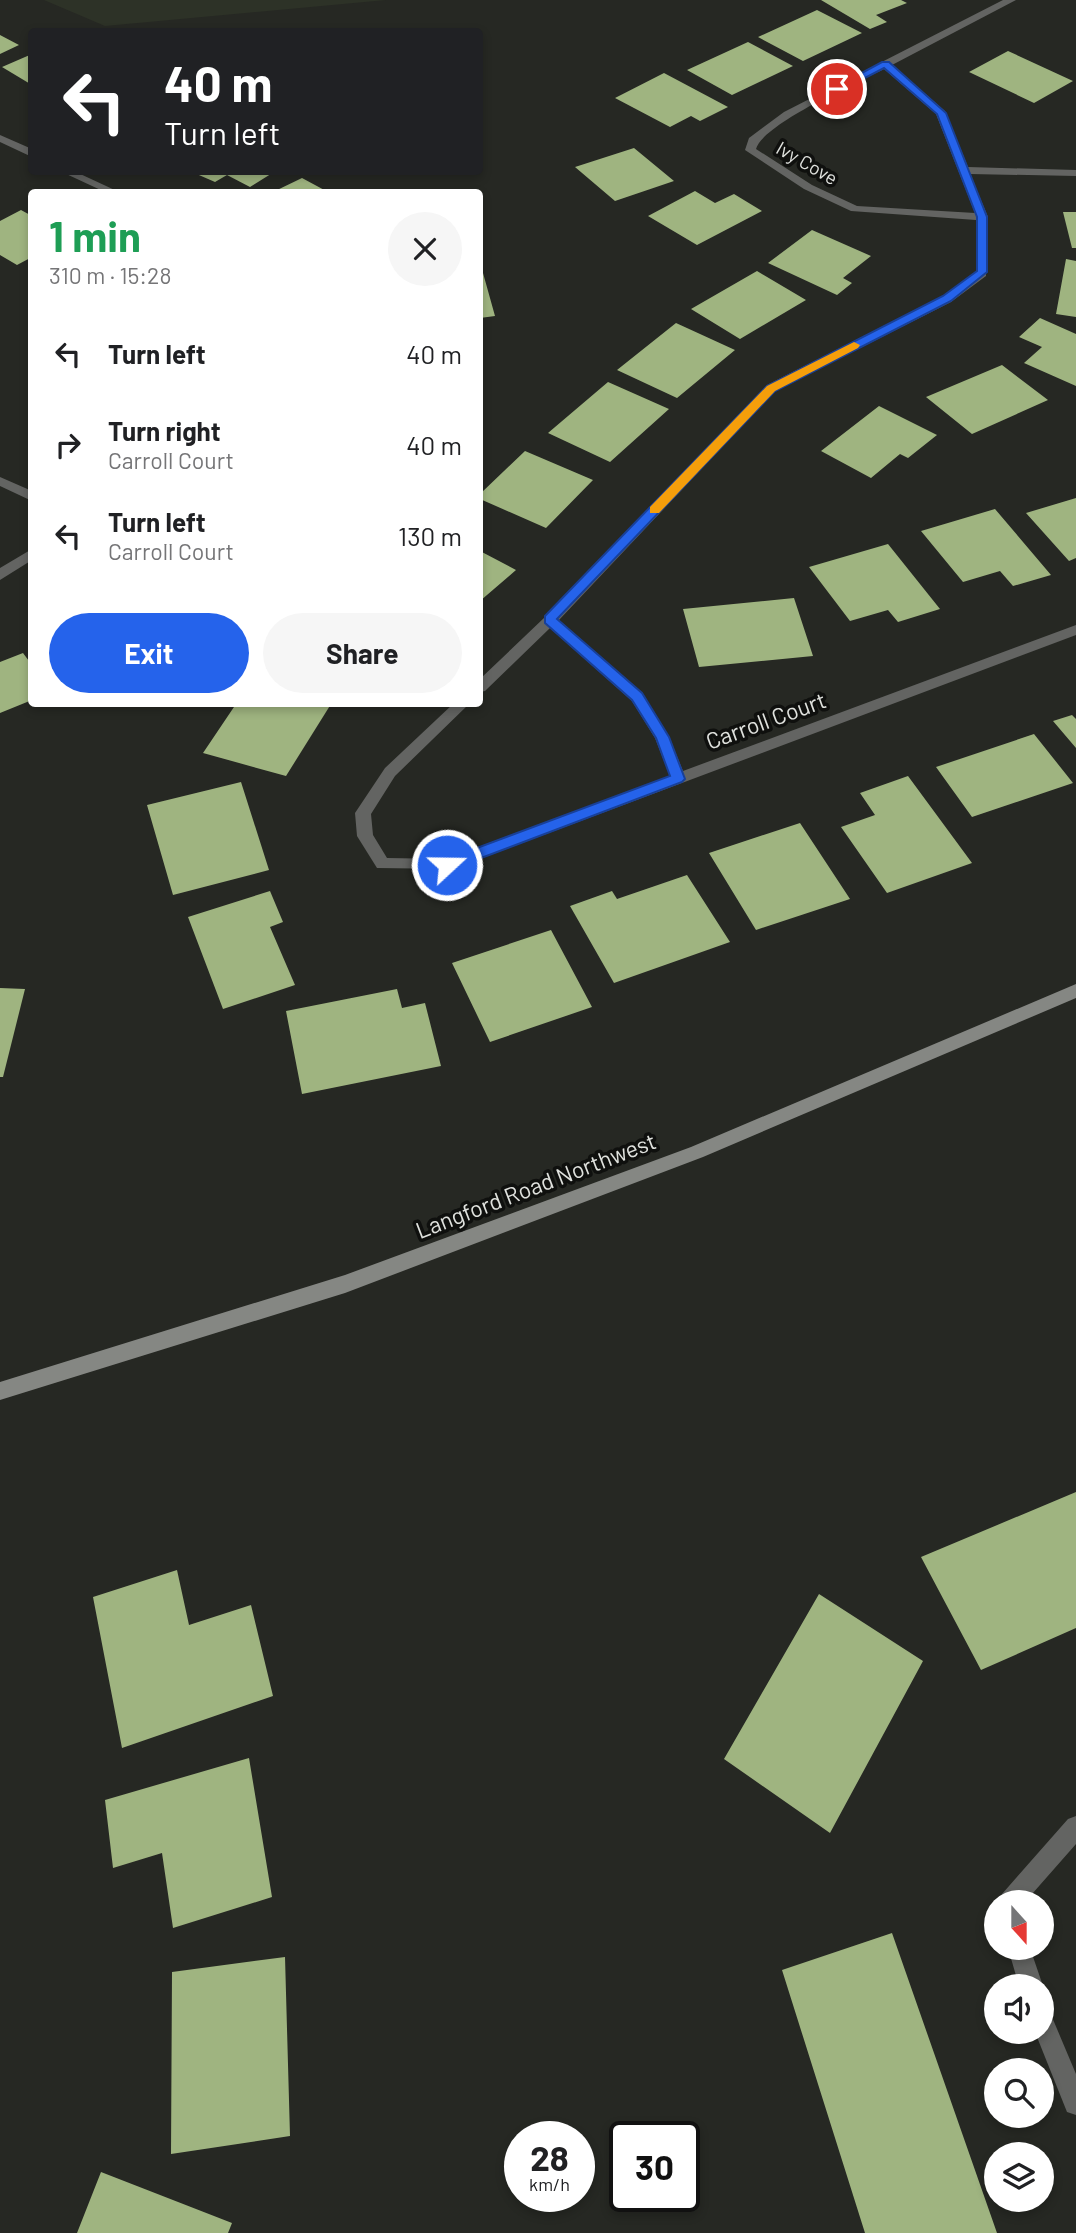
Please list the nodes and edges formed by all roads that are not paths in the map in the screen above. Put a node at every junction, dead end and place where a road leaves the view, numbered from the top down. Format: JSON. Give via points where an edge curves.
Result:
{"nodes":[{"id":1,"x":1011,"y":0,"type":"edge"},
{"id":2,"x":885,"y":64,"type":"junction"},
{"id":3,"x":0,"y":138,"type":"edge"},
{"id":4,"x":28,"y":152,"type":"edge"},
{"id":5,"x":963,"y":170,"type":"junction"},
{"id":6,"x":1076,"y":173,"type":"edge"},
{"id":7,"x":75,"y":175,"type":"edge"},
{"id":8,"x":106,"y":189,"type":"edge"},
{"id":9,"x":982,"y":217,"type":"junction"},
{"id":10,"x":0,"y":481,"type":"edge"},
{"id":11,"x":28,"y":495,"type":"edge"},
{"id":12,"x":28,"y":556,"type":"edge"},
{"id":13,"x":0,"y":575,"type":"edge"},
{"id":14,"x":550,"y":620,"type":"junction"},
{"id":15,"x":1076,"y":630,"type":"edge"},
{"id":16,"x":483,"y":684,"type":"edge"},
{"id":17,"x":459,"y":707,"type":"edge"},
{"id":18,"x":678,"y":779,"type":"junction"},
{"id":19,"x":1076,"y":991,"type":"edge"},
{"id":20,"x":0,"y":1391,"type":"edge"},
{"id":21,"x":1076,"y":1828,"type":"edge"},
{"id":22,"x":1021,"y":1890,"type":"edge"},
{"id":23,"x":1052,"y":2044,"type":"edge"},
{"id":24,"x":1076,"y":2103,"type":"edge"}],
"edges":[{"from":1,"to":2,"type":"street","name":"Ivy Cove"},
{"from":2,"to":5,"type":"street","via":[[941,113]]},
{"from":2,"to":9,"type":"street","name":"Ivy Cove","via":[[788,114],[753,140],[750,150],[808,187],[855,209]]},
{"from":3,"to":4,"type":"street"},
{"from":5,"to":6,"type":"street"},
{"from":5,"to":9,"type":"street"},
{"from":7,"to":8,"type":"street"},
{"from":9,"to":14,"type":"street","via":[[982,272],[947,299],[771,388]]},
{"from":10,"to":11,"type":"street"},
{"from":12,"to":13,"type":"street"},
{"from":14,"to":16,"type":"street"},
{"from":14,"to":18,"type":"street","via":[[637,697],[662,737]]},
{"from":15,"to":18,"type":"street","name":"Carroll Court"},
{"from":17,"to":18,"type":"street","name":"Carroll Court","via":[[390,772],[363,813],[365,836],[383,863],[447,865]]},
{"from":19,"to":20,"type":"street","name":"Langford Road Northwest","via":[[697,1152],[345,1284]]},
{"from":21,"to":22,"type":"street"},
{"from":23,"to":24,"type":"street"}]}
